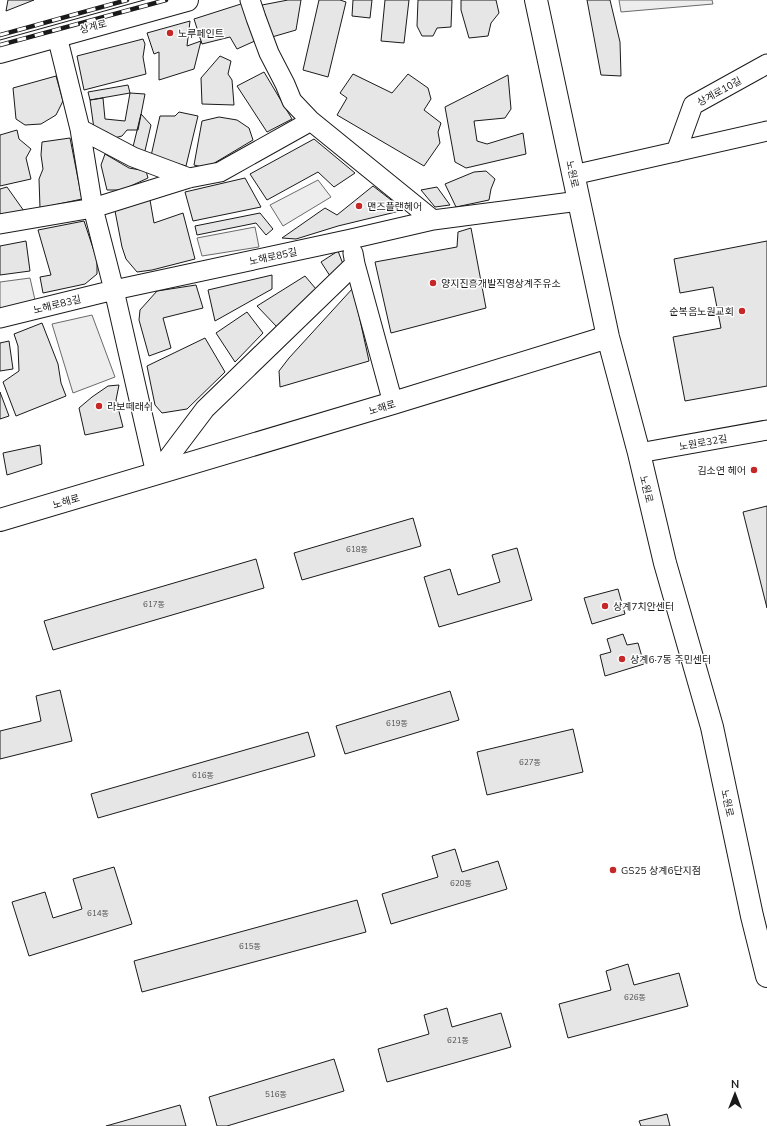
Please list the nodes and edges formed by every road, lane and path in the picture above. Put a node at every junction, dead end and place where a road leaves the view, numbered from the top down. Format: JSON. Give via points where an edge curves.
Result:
{"nodes":[{"id":1,"x":187,"y":0,"type":"edge"},
{"id":2,"x":250,"y":0,"type":"edge"},
{"id":3,"x":536,"y":0,"type":"edge"},
{"id":4,"x":57,"y":36,"type":"junction"},
{"id":5,"x":0,"y":52,"type":"edge"},
{"id":6,"x":767,"y":64,"type":"edge"},
{"id":7,"x":311,"y":120,"type":"junction"},
{"id":8,"x":80,"y":129,"type":"junction"},
{"id":9,"x":767,"y":131,"type":"edge"},
{"id":10,"x":676,"y":152,"type":"junction"},
{"id":11,"x":573,"y":175,"type":"junction"},
{"id":12,"x":189,"y":178,"type":"junction"},
{"id":13,"x":579,"y":201,"type":"junction"},
{"id":14,"x":93,"y":208,"type":"junction"},
{"id":15,"x":432,"y":220,"type":"junction"},
{"id":16,"x":0,"y":224,"type":"edge"},
{"id":17,"x":350,"y":239,"type":"junction"},
{"id":18,"x":355,"y":264,"type":"junction"},
{"id":19,"x":114,"y":290,"type":"junction"},
{"id":20,"x":0,"y":318,"type":"edge"},
{"id":21,"x":608,"y":337,"type":"junction"},
{"id":22,"x":393,"y":403,"type":"junction"},
{"id":23,"x":767,"y":430,"type":"edge"},
{"id":24,"x":639,"y":453,"type":"junction"},
{"id":25,"x":156,"y":474,"type":"junction"},
{"id":26,"x":0,"y":520,"type":"edge"},
{"id":27,"x":767,"y":976,"type":"edge"}],
"edges":[{"from":1,"to":4,"type":"main road","name":"상계로"},
{"from":2,"to":7,"type":"street","via":[[269,53],[292,101]]},
{"from":3,"to":11,"type":"main road","name":"노원로"},
{"from":4,"to":5,"type":"main road","name":"상계로"},
{"from":4,"to":8,"type":"street"},
{"from":6,"to":10,"type":"street","name":"상계로10길","via":[[693,105]]},
{"from":7,"to":12,"type":"street","via":[[220,172]]},
{"from":7,"to":15,"type":"street"},
{"from":8,"to":12,"type":"street","via":[[133,158]]},
{"from":8,"to":14,"type":"street"},
{"from":9,"to":10,"type":"street"},
{"from":10,"to":11,"type":"street"},
{"from":11,"to":13,"type":"main road","name":"노원로"},
{"from":12,"to":14,"type":"street"},
{"from":13,"to":15,"type":"street","name":"노해로85길"},
{"from":13,"to":21,"type":"main road","name":"노원로"},
{"from":14,"to":16,"type":"street"},
{"from":14,"to":19,"type":"street"},
{"from":15,"to":17,"type":"street","name":"노해로85길"},
{"from":17,"to":18,"type":"street"},
{"from":17,"to":19,"type":"street","name":"노해로85길"},
{"from":18,"to":22,"type":"street"},
{"from":18,"to":25,"type":"street","via":[[205,409]]},
{"from":19,"to":20,"type":"street","name":"노해로83길"},
{"from":19,"to":25,"type":"street"},
{"from":21,"to":22,"type":"main road","name":"노해로"},
{"from":21,"to":24,"type":"main road","name":"노원로"},
{"from":22,"to":25,"type":"main road","name":"노해로"},
{"from":23,"to":24,"type":"street","name":"노원로32길"},
{"from":24,"to":27,"type":"main road","name":"노원로","via":[[665,563],[712,727]]},
{"from":25,"to":26,"type":"main road","name":"노해로"}]}
